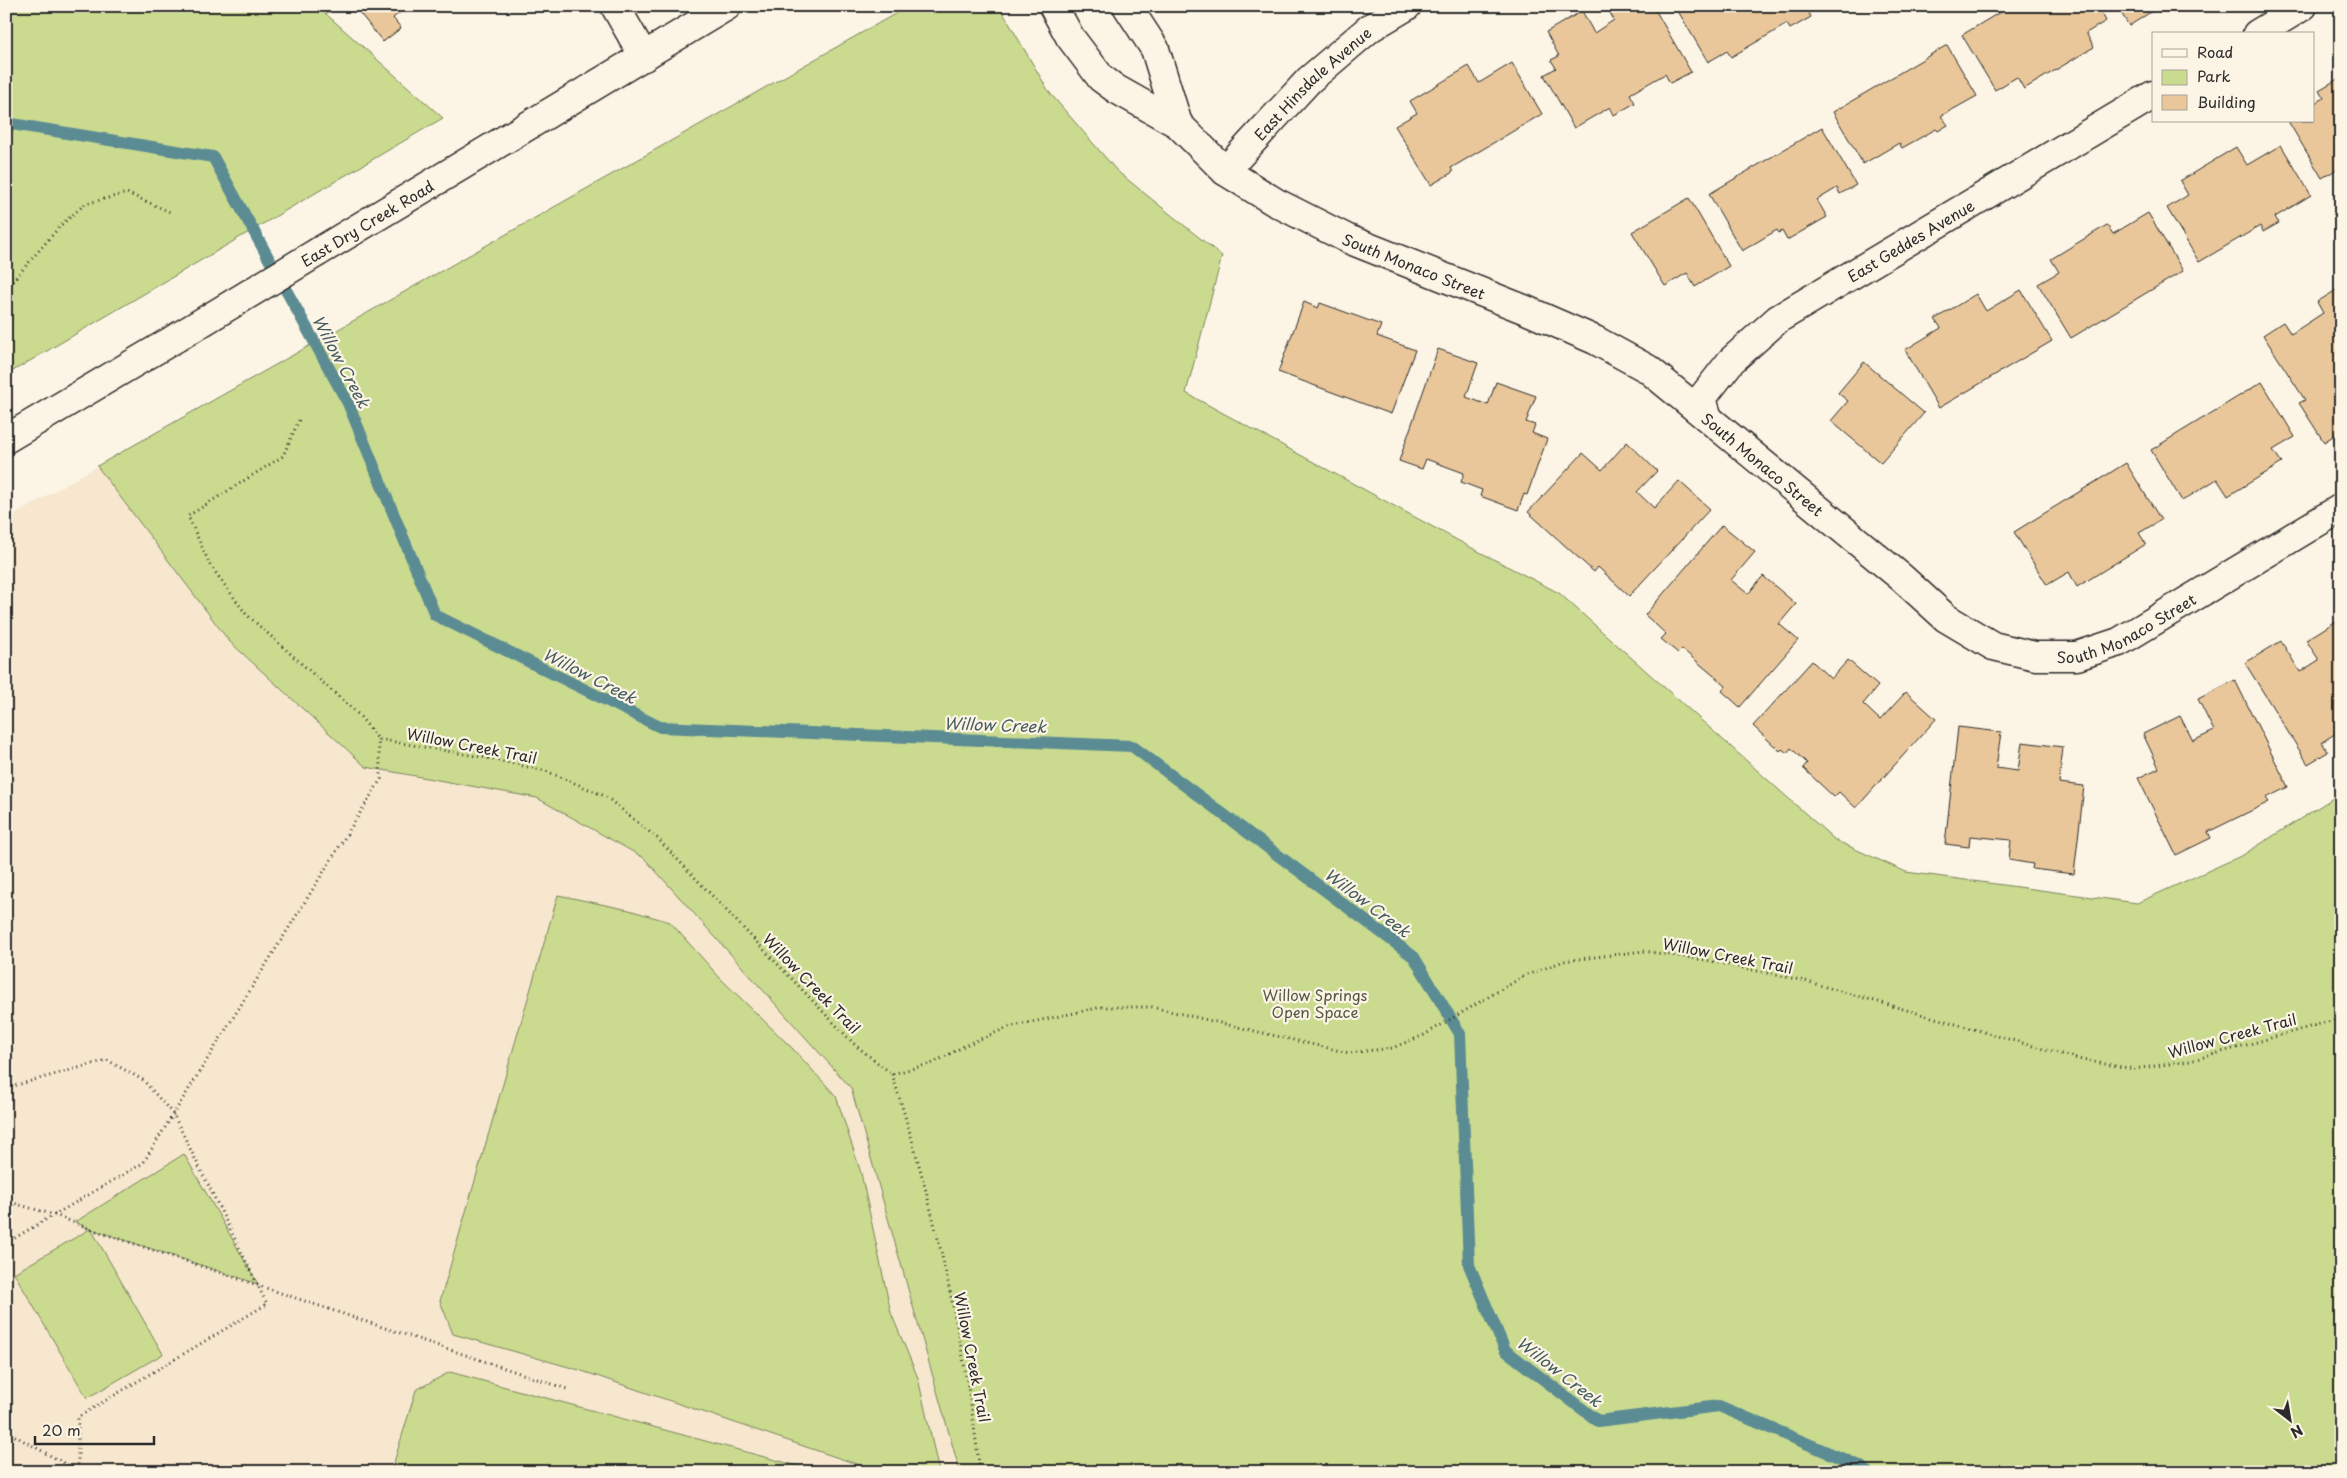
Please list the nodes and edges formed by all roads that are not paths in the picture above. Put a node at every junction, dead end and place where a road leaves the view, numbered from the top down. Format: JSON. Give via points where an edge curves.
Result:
{"nodes":[{"id":1,"x":615,"y":6,"type":"edge"},
{"id":2,"x":727,"y":6,"type":"edge"},
{"id":3,"x":1053,"y":6,"type":"edge"},
{"id":4,"x":1127,"y":6,"type":"edge"},
{"id":5,"x":1407,"y":6,"type":"edge"},
{"id":6,"x":2303,"y":6,"type":"edge"},
{"id":7,"x":2260,"y":32,"type":"edge"},
{"id":8,"x":644,"y":56,"type":"junction"},
{"id":9,"x":2152,"y":97,"type":"edge"},
{"id":10,"x":1178,"y":124,"type":"junction"},
{"id":11,"x":1226,"y":171,"type":"junction"},
{"id":12,"x":1706,"y":415,"type":"junction"},
{"id":13,"x":6,"y":439,"type":"edge"},
{"id":14,"x":2341,"y":508,"type":"edge"}],
"edges":[{"from":1,"to":8,"type":"street"},
{"from":2,"to":8,"type":"street","name":"East Dry Creek Road"},
{"from":3,"to":10,"type":"street","name":"South Monaco Street","via":[[1070,37],[1101,78]]},
{"from":4,"to":10,"type":"street","name":"South Monaco Street","via":[[1155,49]]},
{"from":5,"to":11,"type":"street","name":"East Hinsdale Avenue","via":[[1370,28],[1308,80]]},
{"from":6,"to":7,"type":"street"},
{"from":8,"to":13,"type":"street","name":"East Dry Creek Road","bridge":true},
{"from":9,"to":12,"type":"street","name":"East Geddes Avenue","via":[[1778,319],[1731,361],[1702,398]]},
{"from":10,"to":11,"type":"street","name":"South Monaco Street"},
{"from":11,"to":12,"type":"street","name":"South Monaco Street","via":[[1275,202],[1348,240],[1595,340],[1648,369]]},
{"from":12,"to":14,"type":"street","name":"South Monaco Street","via":[[1946,618],[1993,646],[2035,656],[2076,656],[2119,642]]}]}
